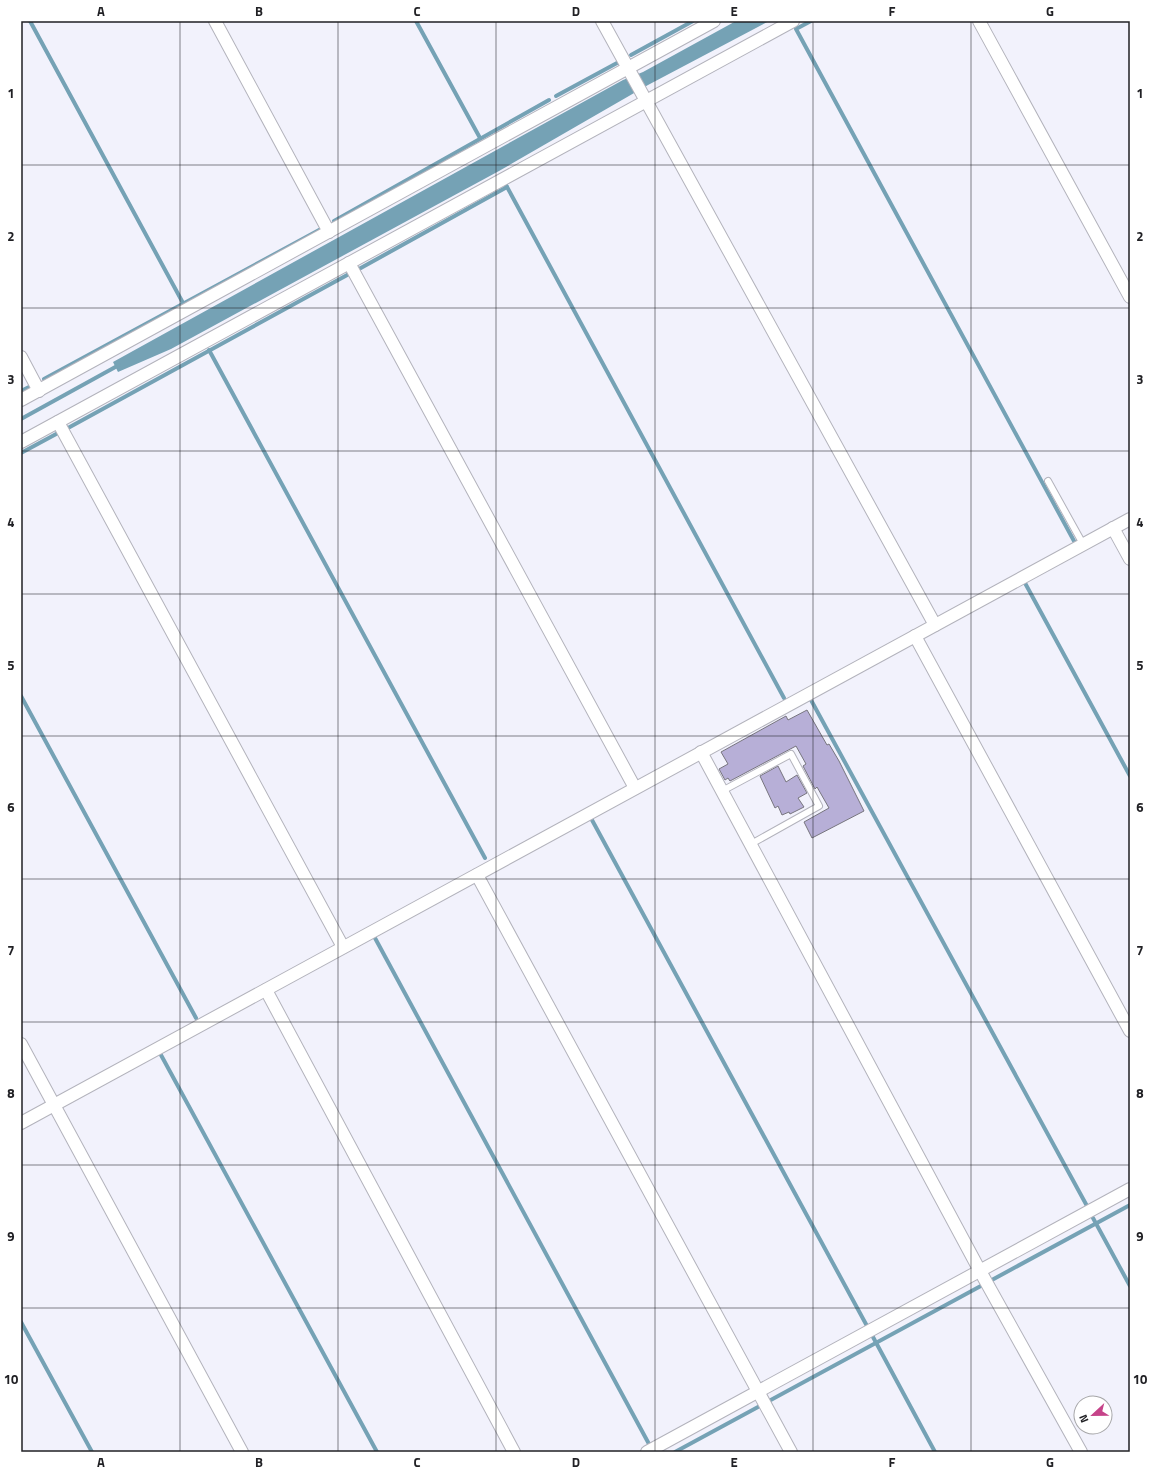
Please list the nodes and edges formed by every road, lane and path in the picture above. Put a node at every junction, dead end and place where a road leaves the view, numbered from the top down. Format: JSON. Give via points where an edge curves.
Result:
{"nodes":[{"id":1,"x":215,"y":21,"type":"edge"},
{"id":2,"x":602,"y":21,"type":"edge"},
{"id":3,"x":714,"y":21,"type":"edge"},
{"id":4,"x":793,"y":21,"type":"edge"},
{"id":5,"x":979,"y":21,"type":"edge"},
{"id":6,"x":628,"y":69,"type":"junction"},
{"id":7,"x":644,"y":97,"type":"junction"},
{"id":8,"x":329,"y":232,"type":"junction"},
{"id":9,"x":349,"y":263,"type":"junction"},
{"id":10,"x":1130,"y":297,"type":"edge"},
{"id":11,"x":21,"y":357,"type":"edge"},
{"id":12,"x":39,"y":390,"type":"junction"},
{"id":13,"x":21,"y":400,"type":"edge"},
{"id":14,"x":58,"y":422,"type":"junction"},
{"id":15,"x":21,"y":442,"type":"edge"},
{"id":16,"x":1048,"y":481,"type":"dead end"},
{"id":17,"x":1130,"y":519,"type":"edge"},
{"id":18,"x":1113,"y":528,"type":"junction"},
{"id":19,"x":1083,"y":544,"type":"junction"},
{"id":20,"x":1130,"y":559,"type":"edge"},
{"id":21,"x":935,"y":625,"type":"junction"},
{"id":22,"x":915,"y":636,"type":"junction"},
{"id":23,"x":701,"y":752,"type":"junction"},
{"id":24,"x":635,"y":788,"type":"junction"},
{"id":25,"x":722,"y":791,"type":"junction"},
{"id":26,"x":751,"y":844,"type":"junction"},
{"id":27,"x":477,"y":875,"type":"junction"},
{"id":28,"x":343,"y":947,"type":"junction"},
{"id":29,"x":266,"y":990,"type":"junction"},
{"id":30,"x":1130,"y":1031,"type":"edge"},
{"id":31,"x":21,"y":1044,"type":"edge"},
{"id":32,"x":54,"y":1105,"type":"junction"},
{"id":33,"x":21,"y":1123,"type":"edge"},
{"id":34,"x":1130,"y":1189,"type":"edge"},
{"id":35,"x":982,"y":1273,"type":"junction"},
{"id":36,"x":759,"y":1395,"type":"junction"},
{"id":37,"x":242,"y":1452,"type":"edge"},
{"id":38,"x":514,"y":1452,"type":"edge"},
{"id":39,"x":647,"y":1452,"type":"edge"},
{"id":40,"x":790,"y":1452,"type":"edge"},
{"id":41,"x":1081,"y":1452,"type":"edge"}],
"edges":[{"from":1,"to":8,"type":"street"},
{"from":2,"to":6,"type":"street"},
{"from":3,"to":6,"type":"street"},
{"from":4,"to":7,"type":"street"},
{"from":5,"to":10,"type":"street"},
{"from":6,"to":7,"type":"street"},
{"from":6,"to":8,"type":"street"},
{"from":7,"to":9,"type":"street"},
{"from":7,"to":21,"type":"street"},
{"from":8,"to":12,"type":"street"},
{"from":9,"to":14,"type":"street"},
{"from":9,"to":24,"type":"street"},
{"from":11,"to":12,"type":"street"},
{"from":12,"to":13,"type":"street"},
{"from":14,"to":15,"type":"street"},
{"from":14,"to":28,"type":"street"},
{"from":16,"to":19,"type":"lane"},
{"from":17,"to":18,"type":"street"},
{"from":18,"to":19,"type":"street"},
{"from":18,"to":20,"type":"street"},
{"from":19,"to":21,"type":"street"},
{"from":21,"to":22,"type":"street"},
{"from":22,"to":23,"type":"street"},
{"from":22,"to":30,"type":"street"},
{"from":23,"to":24,"type":"street"},
{"from":23,"to":25,"type":"street"},
{"from":24,"to":27,"type":"street"},
{"from":25,"to":26,"type":"street"},
{"from":25,"to":26,"type":"lane","via":[[791,754],[819,806]]},
{"from":26,"to":35,"type":"street"},
{"from":27,"to":28,"type":"street"},
{"from":27,"to":36,"type":"street"},
{"from":28,"to":29,"type":"street"},
{"from":29,"to":32,"type":"street"},
{"from":29,"to":38,"type":"street"},
{"from":31,"to":32,"type":"street"},
{"from":32,"to":33,"type":"street"},
{"from":32,"to":37,"type":"street"},
{"from":34,"to":35,"type":"street"},
{"from":35,"to":36,"type":"street"},
{"from":35,"to":41,"type":"street"},
{"from":36,"to":39,"type":"street"},
{"from":36,"to":40,"type":"street"}]}
